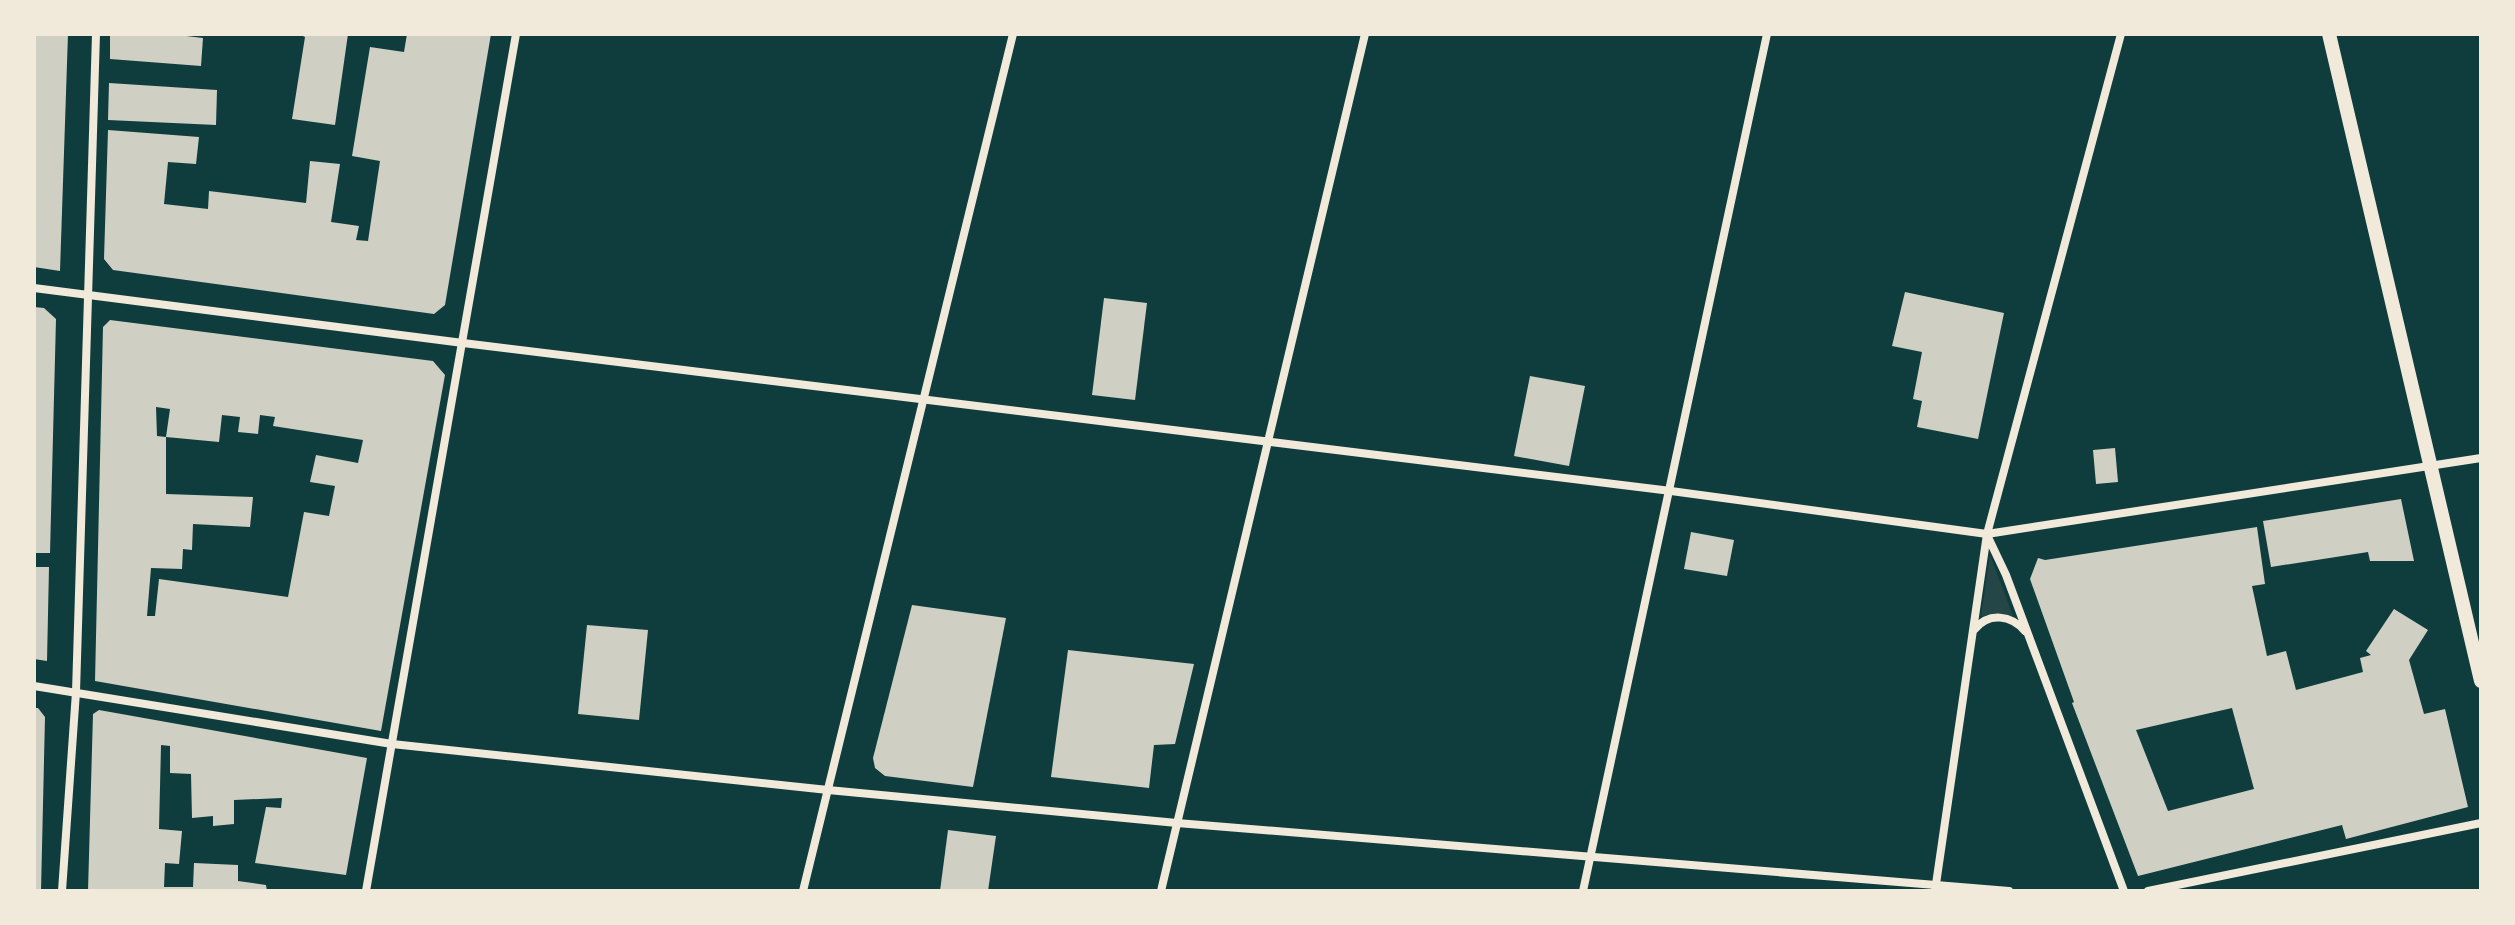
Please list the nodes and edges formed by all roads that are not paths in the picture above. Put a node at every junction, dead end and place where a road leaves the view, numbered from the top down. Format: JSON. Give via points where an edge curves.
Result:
{"nodes":[{"id":1,"x":96,"y":34,"type":"edge"},
{"id":2,"x":516,"y":34,"type":"edge"},
{"id":3,"x":1013,"y":34,"type":"edge"},
{"id":4,"x":1365,"y":34,"type":"edge"},
{"id":5,"x":1767,"y":34,"type":"edge"},
{"id":6,"x":2121,"y":34,"type":"edge"},
{"id":7,"x":2329,"y":34,"type":"edge"},
{"id":8,"x":34,"y":288,"type":"edge"},
{"id":9,"x":87,"y":295,"type":"junction"},
{"id":10,"x":463,"y":343,"type":"junction"},
{"id":11,"x":923,"y":398,"type":"junction"},
{"id":12,"x":1269,"y":441,"type":"junction"},
{"id":13,"x":2481,"y":458,"type":"edge"},
{"id":14,"x":2429,"y":466,"type":"junction"},
{"id":15,"x":1671,"y":491,"type":"junction"},
{"id":16,"x":1987,"y":534,"type":"junction"},
{"id":17,"x":1973,"y":632,"type":"junction"},
{"id":18,"x":2028,"y":634,"type":"junction"},
{"id":19,"x":2481,"y":681,"type":"edge"},
{"id":20,"x":34,"y":686,"type":"edge"},
{"id":21,"x":76,"y":692,"type":"junction"},
{"id":22,"x":392,"y":744,"type":"junction"},
{"id":23,"x":828,"y":790,"type":"junction"},
{"id":24,"x":1177,"y":823,"type":"junction"},
{"id":25,"x":2481,"y":823,"type":"edge"},
{"id":26,"x":1590,"y":857,"type":"junction"},
{"id":27,"x":1935,"y":888,"type":"edge"},
{"id":28,"x":62,"y":891,"type":"edge"},
{"id":29,"x":366,"y":891,"type":"edge"},
{"id":30,"x":803,"y":891,"type":"edge"},
{"id":31,"x":1161,"y":891,"type":"edge"},
{"id":32,"x":1583,"y":891,"type":"edge"},
{"id":33,"x":2009,"y":891,"type":"edge"},
{"id":34,"x":2124,"y":891,"type":"edge"},
{"id":35,"x":2148,"y":891,"type":"edge"}],
"edges":[{"from":1,"to":9,"type":"street"},
{"from":2,"to":10,"type":"street"},
{"from":3,"to":11,"type":"street"},
{"from":4,"to":12,"type":"street"},
{"from":5,"to":15,"type":"street"},
{"from":6,"to":16,"type":"street"},
{"from":7,"to":14,"type":"main road"},
{"from":8,"to":9,"type":"street"},
{"from":9,"to":10,"type":"street"},
{"from":9,"to":21,"type":"street"},
{"from":10,"to":11,"type":"street"},
{"from":10,"to":22,"type":"street"},
{"from":11,"to":12,"type":"street"},
{"from":11,"to":23,"type":"street"},
{"from":12,"to":15,"type":"street"},
{"from":12,"to":24,"type":"street"},
{"from":13,"to":14,"type":"street"},
{"from":14,"to":16,"type":"street"},
{"from":14,"to":19,"type":"main road"},
{"from":15,"to":16,"type":"street"},
{"from":15,"to":26,"type":"street"},
{"from":16,"to":17,"type":"street"},
{"from":16,"to":18,"type":"street"},
{"from":17,"to":18,"type":"street","via":[[1997,617],[2016,621]]},
{"from":17,"to":27,"type":"street"},
{"from":18,"to":34,"type":"street"},
{"from":20,"to":21,"type":"street"},
{"from":21,"to":22,"type":"street"},
{"from":21,"to":28,"type":"street"},
{"from":22,"to":23,"type":"street"},
{"from":22,"to":29,"type":"street"},
{"from":23,"to":24,"type":"street"},
{"from":23,"to":30,"type":"street"},
{"from":24,"to":26,"type":"street"},
{"from":24,"to":31,"type":"street"},
{"from":25,"to":35,"type":"street"},
{"from":26,"to":27,"type":"street"},
{"from":26,"to":32,"type":"street"},
{"from":27,"to":33,"type":"street"}]}
